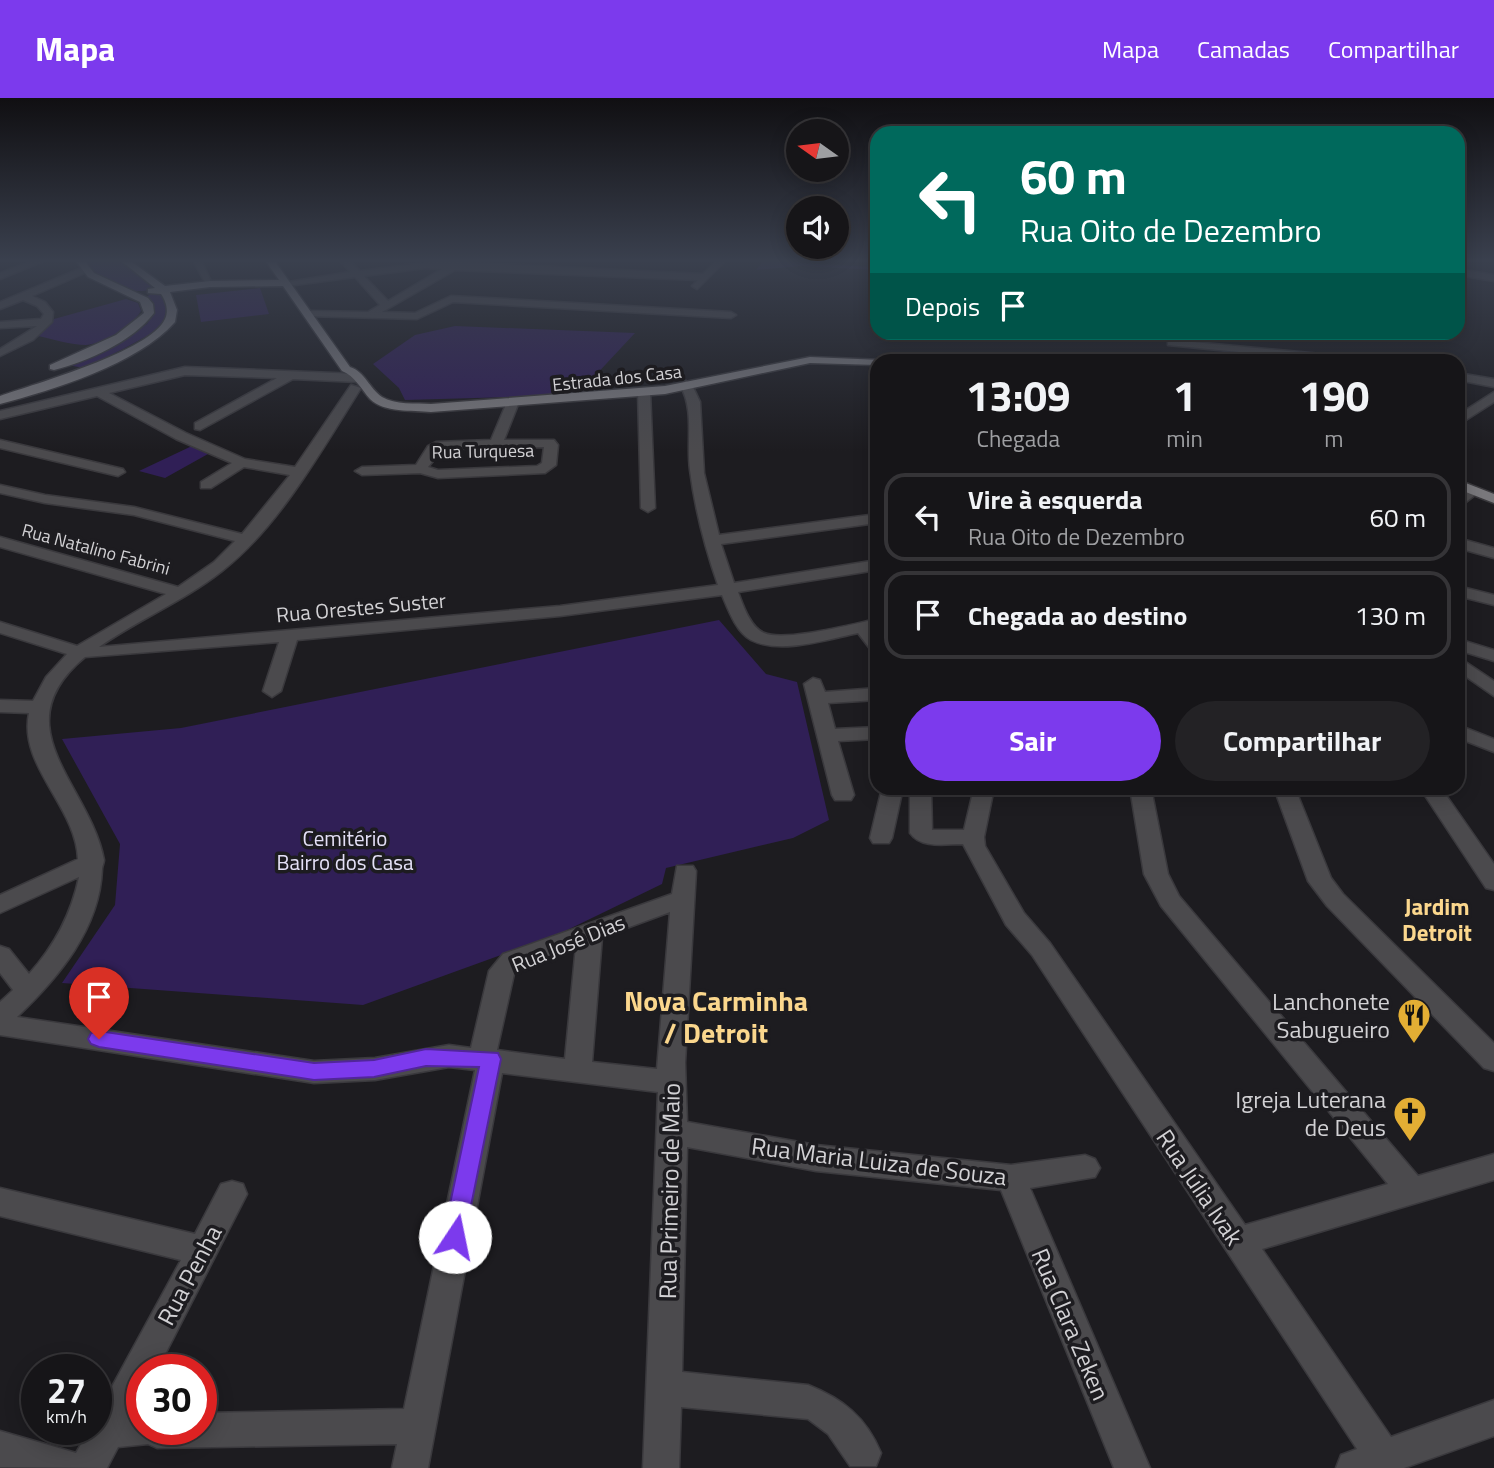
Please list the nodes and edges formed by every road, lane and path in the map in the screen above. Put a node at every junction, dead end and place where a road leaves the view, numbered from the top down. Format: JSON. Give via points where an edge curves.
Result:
{"nodes":[{"id":1,"x":45,"y":324,"type":"edge"},
{"id":2,"x":138,"y":324,"type":"edge"},
{"id":3,"x":166,"y":324,"type":"edge"},
{"id":4,"x":316,"y":324,"type":"edge"},
{"id":5,"x":31,"y":336,"type":"junction"},
{"id":6,"x":0,"y":338,"type":"edge"},
{"id":7,"x":1172,"y":343,"type":"dead end"},
{"id":8,"x":0,"y":353,"type":"edge"},
{"id":9,"x":1289,"y":354,"type":"edge"},
{"id":10,"x":870,"y":364,"type":"edge"},
{"id":11,"x":43,"y":372,"type":"junction"},
{"id":12,"x":66,"y":376,"type":"junction"},
{"id":13,"x":290,"y":376,"type":"junction"},
{"id":14,"x":1465,"y":378,"type":"edge"},
{"id":15,"x":354,"y":382,"type":"junction"},
{"id":16,"x":1494,"y":383,"type":"edge"},
{"id":17,"x":0,"y":386,"type":"edge"},
{"id":18,"x":687,"y":388,"type":"junction"},
{"id":19,"x":100,"y":392,"type":"junction"},
{"id":20,"x":644,"y":394,"type":"junction"},
{"id":21,"x":1494,"y":396,"type":"edge"},
{"id":22,"x":0,"y":400,"type":"edge"},
{"id":23,"x":512,"y":404,"type":"junction"},
{"id":24,"x":1465,"y":416,"type":"edge"},
{"id":25,"x":0,"y":417,"type":"edge"},
{"id":26,"x":200,"y":426,"type":"dead end"},
{"id":27,"x":496,"y":443,"type":"junction"},
{"id":28,"x":0,"y":444,"type":"edge"},
{"id":29,"x":242,"y":463,"type":"junction"},
{"id":30,"x":421,"y":470,"type":"junction"},
{"id":31,"x":362,"y":471,"type":"dead end"},
{"id":32,"x":118,"y":472,"type":"dead end"},
{"id":33,"x":300,"y":472,"type":"junction"},
{"id":34,"x":206,"y":485,"type":"dead end"},
{"id":35,"x":0,"y":489,"type":"edge"},
{"id":36,"x":1465,"y":494,"type":"edge"},
{"id":37,"x":1465,"y":495,"type":"edge"},
{"id":38,"x":1494,"y":499,"type":"edge"},
{"id":39,"x":1494,"y":506,"type":"edge"},
{"id":40,"x":648,"y":508,"type":"dead end"},
{"id":41,"x":870,"y":519,"type":"edge"},
{"id":42,"x":244,"y":539,"type":"junction"},
{"id":43,"x":712,"y":541,"type":"junction"},
{"id":44,"x":0,"y":542,"type":"edge"},
{"id":45,"x":1465,"y":545,"type":"edge"},
{"id":46,"x":1494,"y":553,"type":"edge"},
{"id":47,"x":870,"y":566,"type":"edge"},
{"id":48,"x":729,"y":589,"type":"junction"},
{"id":49,"x":181,"y":593,"type":"junction"},
{"id":50,"x":1465,"y":593,"type":"edge"},
{"id":51,"x":1494,"y":600,"type":"edge"},
{"id":52,"x":870,"y":625,"type":"edge"},
{"id":53,"x":0,"y":627,"type":"edge"},
{"id":54,"x":289,"y":637,"type":"junction"},
{"id":55,"x":1465,"y":646,"type":"edge"},
{"id":56,"x":79,"y":652,"type":"junction"},
{"id":57,"x":1494,"y":656,"type":"edge"},
{"id":58,"x":1465,"y":667,"type":"edge"},
{"id":59,"x":1494,"y":690,"type":"edge"},
{"id":60,"x":272,"y":691,"type":"dead end"},
{"id":61,"x":870,"y":694,"type":"edge"},
{"id":62,"x":0,"y":706,"type":"edge"},
{"id":63,"x":40,"y":707,"type":"junction"},
{"id":64,"x":870,"y":733,"type":"edge"},
{"id":65,"x":1465,"y":734,"type":"edge"},
{"id":66,"x":827,"y":735,"type":"junction"},
{"id":67,"x":1465,"y":735,"type":"edge"},
{"id":68,"x":1494,"y":746,"type":"edge"},
{"id":69,"x":1494,"y":758,"type":"edge"},
{"id":70,"x":843,"y":795,"type":"dead end"},
{"id":71,"x":890,"y":795,"type":"edge"},
{"id":72,"x":920,"y":795,"type":"edge"},
{"id":73,"x":982,"y":795,"type":"edge"},
{"id":74,"x":1141,"y":795,"type":"edge"},
{"id":75,"x":1287,"y":795,"type":"edge"},
{"id":76,"x":1437,"y":795,"type":"edge"},
{"id":77,"x":973,"y":837,"type":"junction"},
{"id":78,"x":881,"y":838,"type":"dead end"},
{"id":79,"x":93,"y":861,"type":"junction"},
{"id":80,"x":685,"y":871,"type":"dead end"},
{"id":81,"x":1494,"y":882,"type":"edge"},
{"id":82,"x":683,"y":902,"type":"junction"},
{"id":83,"x":0,"y":905,"type":"edge"},
{"id":84,"x":590,"y":932,"type":"junction"},
{"id":85,"x":0,"y":955,"type":"edge"},
{"id":86,"x":29,"y":992,"type":"junction"},
{"id":87,"x":0,"y":1018,"type":"edge"},
{"id":88,"x":0,"y":1024,"type":"edge"},
{"id":89,"x":486,"y":1058,"type":"junction"},
{"id":90,"x":1494,"y":1060,"type":"edge"},
{"id":91,"x":578,"y":1070,"type":"junction"},
{"id":92,"x":671,"y":1082,"type":"junction"},
{"id":93,"x":673,"y":1132,"type":"junction"},
{"id":94,"x":1494,"y":1167,"type":"edge"},
{"id":95,"x":1085,"y":1168,"type":"dead end"},
{"id":96,"x":1011,"y":1178,"type":"junction"},
{"id":97,"x":1411,"y":1190,"type":"junction"},
{"id":98,"x":232,"y":1194,"type":"dead end"},
{"id":99,"x":0,"y":1202,"type":"edge"},
{"id":100,"x":1238,"y":1242,"type":"junction"},
{"id":101,"x":201,"y":1250,"type":"junction"},
{"id":102,"x":665,"y":1388,"type":"junction"},
{"id":103,"x":1494,"y":1418,"type":"edge"},
{"id":104,"x":418,"y":1426,"type":"junction"},
{"id":105,"x":125,"y":1429,"type":"edge"},
{"id":106,"x":217,"y":1431,"type":"edge"},
{"id":107,"x":0,"y":1449,"type":"edge"},
{"id":108,"x":863,"y":1453,"type":"dead end"},
{"id":109,"x":1369,"y":1462,"type":"edge"},
{"id":110,"x":68,"y":1468,"type":"edge"},
{"id":111,"x":88,"y":1468,"type":"edge"},
{"id":112,"x":410,"y":1468,"type":"edge"},
{"id":113,"x":662,"y":1468,"type":"edge"},
{"id":114,"x":1132,"y":1468,"type":"edge"}],
"edges":[{"from":1,"to":5,"type":"street"},
{"from":2,"to":11,"type":"main road"},
{"from":3,"to":12,"type":"main road","via":[[108,359]]},
{"from":4,"to":15,"type":"main road"},
{"from":5,"to":6,"type":"street"},
{"from":5,"to":8,"type":"street"},
{"from":7,"to":9,"type":"street"},
{"from":10,"to":18,"type":"main road","name":"Estrada dos Casa","via":[[803,366]]},
{"from":11,"to":12,"type":"main road","via":[[66,370],[70,372]]},
{"from":11,"to":17,"type":"main road"},
{"from":12,"to":22,"type":"main road"},
{"from":13,"to":15,"type":"street"},
{"from":13,"to":19,"type":"street","via":[[185,371]]},
{"from":13,"to":26,"type":"street"},
{"from":14,"to":16,"type":"street"},
{"from":15,"to":23,"type":"main road","name":"Estrada dos Casa","via":[[392,405]]},
{"from":15,"to":23,"type":"main road","name":"Estrada dos Casa","via":[[373,406],[400,411]]},
{"from":15,"to":33,"type":"street"},
{"from":18,"to":20,"type":"main road","name":"Estrada dos Casa"},
{"from":18,"to":43,"type":"street","via":[[694,403],[695,456]]},
{"from":19,"to":25,"type":"street","via":[[32,413]]},
{"from":19,"to":29,"type":"street"},
{"from":20,"to":23,"type":"main road","name":"Estrada dos Casa"},
{"from":20,"to":40,"type":"street"},
{"from":21,"to":24,"type":"street"},
{"from":23,"to":27,"type":"street"},
{"from":27,"to":30,"type":"street","via":[[438,445]]},
{"from":27,"to":30,"type":"street","name":"Rua Turquesa","via":[[548,443],[549,465],[449,474]]},
{"from":28,"to":32,"type":"street"},
{"from":29,"to":33,"type":"street"},
{"from":29,"to":34,"type":"street"},
{"from":30,"to":31,"type":"street","name":"Rua Turquesa"},
{"from":33,"to":42,"type":"street"},
{"from":35,"to":42,"type":"street","via":[[134,511]]},
{"from":36,"to":38,"type":"main road"},
{"from":37,"to":39,"type":"main road"},
{"from":41,"to":43,"type":"street"},
{"from":42,"to":49,"type":"street"},
{"from":43,"to":48,"type":"street"},
{"from":44,"to":49,"type":"street","name":"Rua Natalino Fabrini"},
{"from":45,"to":46,"type":"street"},
{"from":47,"to":48,"type":"street","name":"Rua Orestes Suster"},
{"from":48,"to":52,"type":"street","via":[[744,625],[755,636],[785,638]]},
{"from":48,"to":54,"type":"street","name":"Rua Orestes Suster","via":[[560,611]]},
{"from":49,"to":56,"type":"street"},
{"from":50,"to":51,"type":"street"},
{"from":53,"to":56,"type":"street","name":"Rua Orestes Suster"},
{"from":54,"to":56,"type":"street","name":"Rua Orestes Suster"},
{"from":54,"to":60,"type":"street"},
{"from":55,"to":57,"type":"street"},
{"from":56,"to":63,"type":"street","via":[[58,672]]},
{"from":58,"to":59,"type":"street"},
{"from":61,"to":66,"type":"street","via":[[815,691]]},
{"from":62,"to":63,"type":"street"},
{"from":63,"to":79,"type":"street","via":[[39,743],[79,817]]},
{"from":64,"to":66,"type":"street"},
{"from":65,"to":68,"type":"street"},
{"from":66,"to":70,"type":"street"},
{"from":67,"to":69,"type":"street"},
{"from":71,"to":78,"type":"street"},
{"from":72,"to":77,"type":"street","via":[[921,833],[927,837]]},
{"from":73,"to":77,"type":"street"},
{"from":74,"to":97,"type":"street","via":[[1156,874],[1170,900]]},
{"from":75,"to":90,"type":"street","via":[[1320,881],[1335,901]]},
{"from":76,"to":81,"type":"street"},
{"from":77,"to":100,"type":"street","name":"Rua Júlia Ivak","via":[[980,859],[1014,919],[1041,949]]},
{"from":79,"to":83,"type":"street"},
{"from":79,"to":86,"type":"street","via":[[71,939]]},
{"from":80,"to":82,"type":"street","name":"Rua Primeiro de Maio"},
{"from":82,"to":84,"type":"street","name":"Rua José Dias"},
{"from":82,"to":92,"type":"street","name":"Rua Primeiro de Maio"},
{"from":84,"to":89,"type":"street","name":"Rua José Dias","via":[[506,965],[489,1019]]},
{"from":84,"to":91,"type":"street"},
{"from":85,"to":86,"type":"street"},
{"from":86,"to":87,"type":"street"},
{"from":88,"to":89,"type":"street","via":[[314,1072],[374,1069],[426,1057]]},
{"from":89,"to":91,"type":"street"},
{"from":89,"to":104,"type":"street"},
{"from":91,"to":92,"type":"street"},
{"from":92,"to":93,"type":"street","name":"Rua Primeiro de Maio"},
{"from":93,"to":96,"type":"street","name":"Rua Maria Luiza de Souza","via":[[816,1158]]},
{"from":93,"to":102,"type":"street","name":"Rua Primeiro de Maio"},
{"from":94,"to":97,"type":"street"},
{"from":95,"to":96,"type":"street","name":"Rua Maria Luiza de Souza"},
{"from":96,"to":114,"type":"street","name":"Rua Clara Zeken"},
{"from":97,"to":100,"type":"street"},
{"from":98,"to":101,"type":"street","name":"Rua Penha"},
{"from":99,"to":101,"type":"street"},
{"from":100,"to":109,"type":"street","name":"Rua Júlia Ivak"},
{"from":101,"to":105,"type":"street","name":"Rua Penha"},
{"from":102,"to":108,"type":"street","via":[[808,1402],[840,1419]]},
{"from":102,"to":113,"type":"street","name":"Rua Primeiro de Maio"},
{"from":103,"to":109,"type":"street"},
{"from":104,"to":106,"type":"street"},
{"from":104,"to":112,"type":"street"},
{"from":105,"to":111,"type":"street","name":"Rua Penha"},
{"from":107,"to":110,"type":"street"}]}
